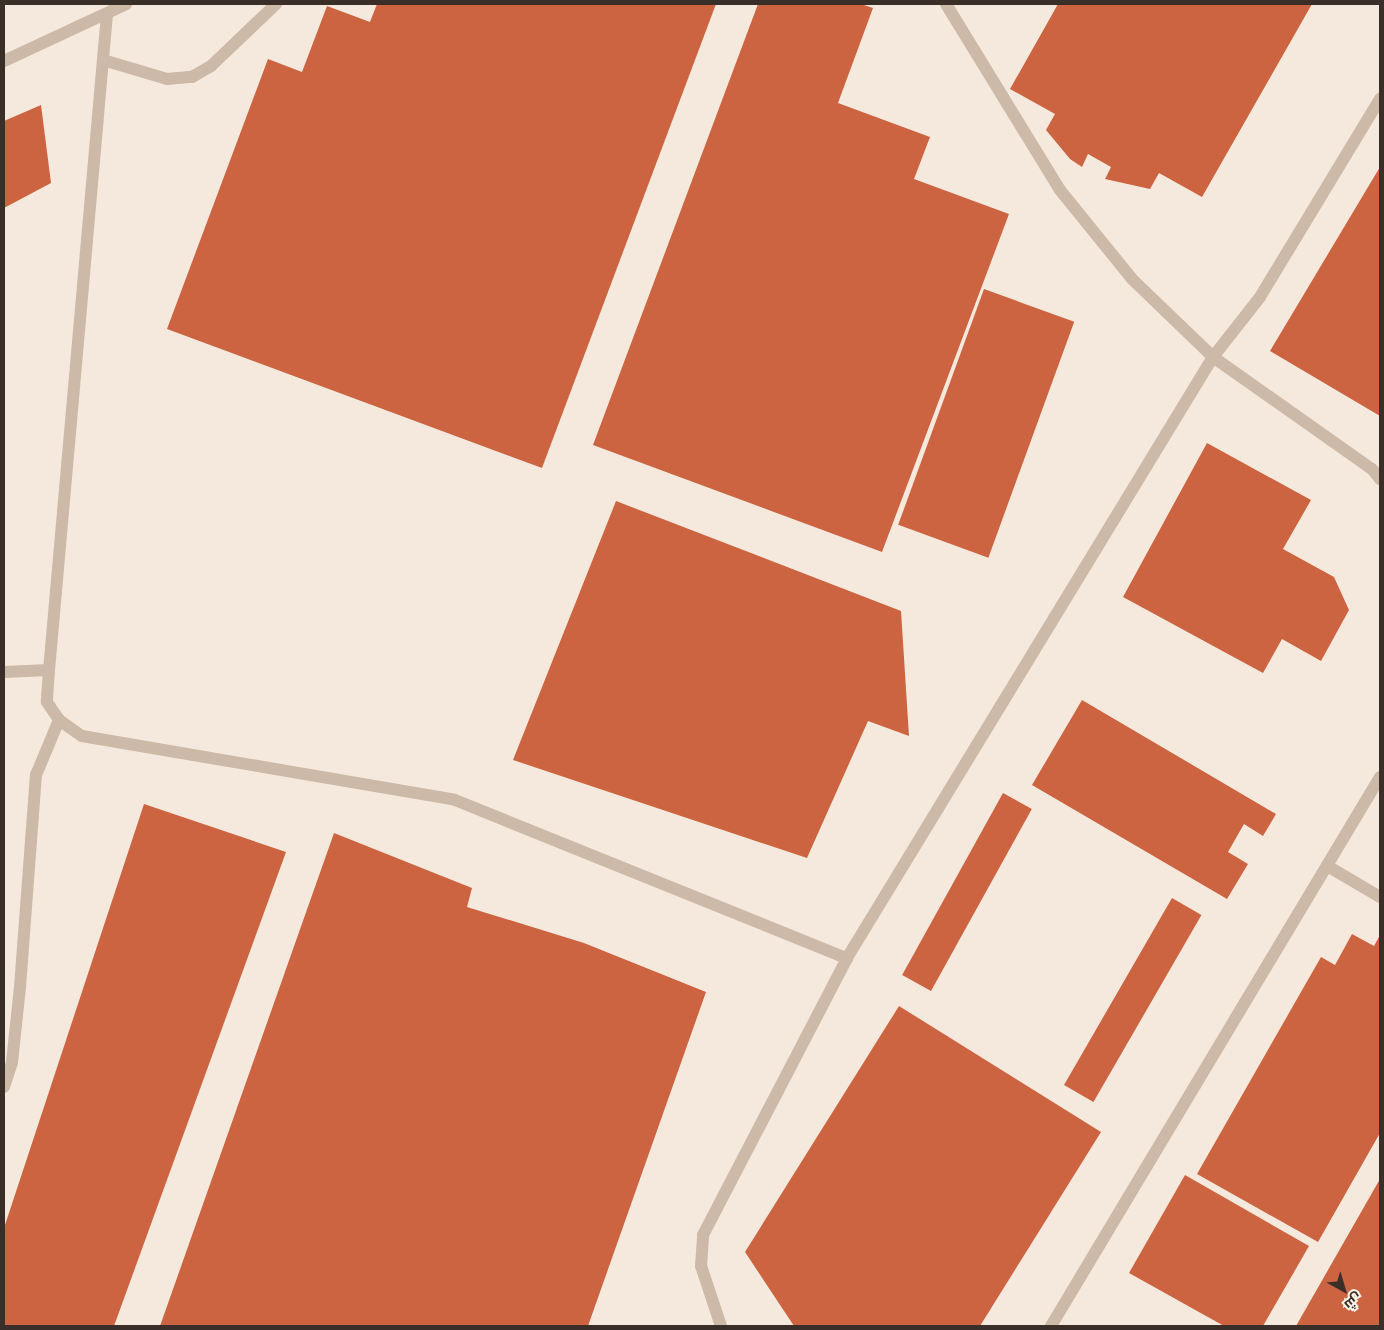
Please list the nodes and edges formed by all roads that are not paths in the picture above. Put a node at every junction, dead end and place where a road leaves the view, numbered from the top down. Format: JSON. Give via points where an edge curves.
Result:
{"nodes":[{"id":1,"x":126,"y":4,"type":"edge"},
{"id":2,"x":276,"y":4,"type":"edge"},
{"id":3,"x":946,"y":4,"type":"edge"},
{"id":4,"x":107,"y":14,"type":"junction"},
{"id":5,"x":103,"y":60,"type":"junction"},
{"id":6,"x":4,"y":61,"type":"edge"},
{"id":7,"x":1380,"y":99,"type":"edge"},
{"id":8,"x":1213,"y":357,"type":"junction"},
{"id":9,"x":1380,"y":479,"type":"edge"},
{"id":10,"x":49,"y":670,"type":"junction"},
{"id":11,"x":4,"y":672,"type":"edge"},
{"id":12,"x":59,"y":720,"type":"junction"},
{"id":13,"x":1380,"y":777,"type":"edge"},
{"id":14,"x":1329,"y":868,"type":"junction"},
{"id":15,"x":1380,"y":897,"type":"edge"},
{"id":16,"x":847,"y":958,"type":"junction"},
{"id":17,"x":4,"y":1087,"type":"edge"},
{"id":18,"x":721,"y":1326,"type":"edge"},
{"id":19,"x":1051,"y":1326,"type":"edge"}],
"edges":[{"from":1,"to":4,"type":"street"},
{"from":2,"to":5,"type":"street","via":[[211,66],[192,77],[167,79]]},
{"from":3,"to":8,"type":"street","via":[[1060,190],[1132,279]]},
{"from":4,"to":5,"type":"street"},
{"from":4,"to":6,"type":"street"},
{"from":5,"to":10,"type":"street"},
{"from":7,"to":8,"type":"street","via":[[1260,298]]},
{"from":8,"to":9,"type":"street","via":[[1372,469]]},
{"from":8,"to":16,"type":"street"},
{"from":10,"to":11,"type":"street"},
{"from":10,"to":12,"type":"street","via":[[47,702]]},
{"from":12,"to":16,"type":"street","via":[[82,736],[455,800]]},
{"from":12,"to":17,"type":"street","via":[[36,775],[20,987],[12,1062]]},
{"from":13,"to":14,"type":"street"},
{"from":14,"to":15,"type":"street"},
{"from":14,"to":19,"type":"street"},
{"from":16,"to":18,"type":"street","via":[[703,1235],[701,1266]]}]}
